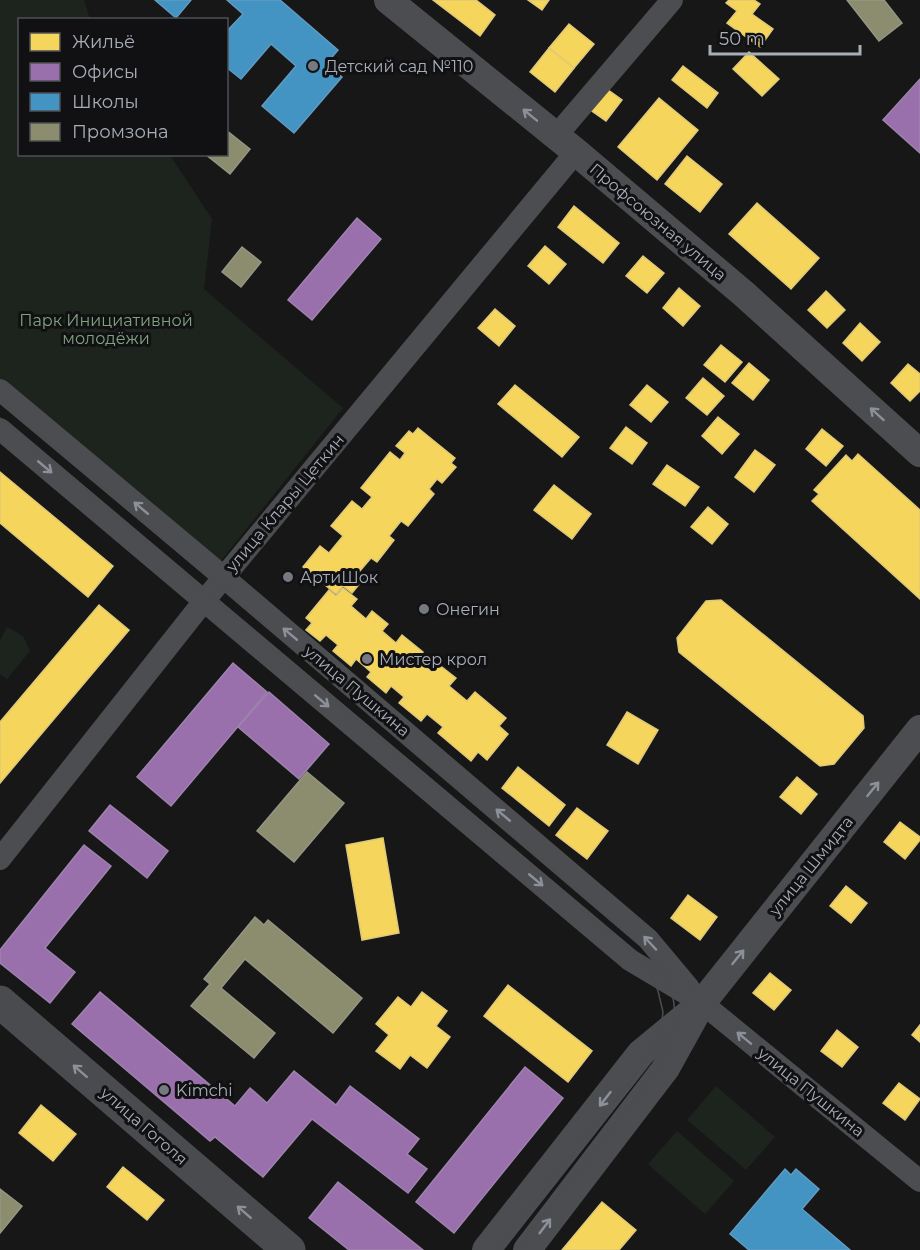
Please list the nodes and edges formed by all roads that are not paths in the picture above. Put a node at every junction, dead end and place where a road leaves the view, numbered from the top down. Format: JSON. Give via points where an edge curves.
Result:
{"nodes":[{"id":1,"x":388,"y":0,"type":"edge"},
{"id":2,"x":672,"y":0,"type":"edge"},
{"id":3,"x":566,"y":144,"type":"junction"},
{"id":4,"x":0,"y":390,"type":"edge"},
{"id":5,"x":0,"y":429,"type":"edge"},
{"id":6,"x":920,"y":453,"type":"edge"},
{"id":7,"x":224,"y":578,"type":"junction"},
{"id":8,"x":204,"y":601,"type":"junction"},
{"id":9,"x":920,"y":729,"type":"edge"},
{"id":10,"x":0,"y":859,"type":"edge"},
{"id":11,"x":0,"y":1002,"type":"edge"},
{"id":12,"x":702,"y":1003,"type":"junction"},
{"id":13,"x":920,"y":1181,"type":"edge"},
{"id":14,"x":289,"y":1250,"type":"edge"},
{"id":15,"x":486,"y":1250,"type":"edge"},
{"id":16,"x":527,"y":1250,"type":"edge"}],
"edges":[{"from":3,"to":1,"type":"street","name":"Профсоюзная улица","one_way":true},
{"from":2,"to":3,"type":"street","name":"улица Клары Цеткин"},
{"from":6,"to":3,"type":"street","name":"Профсоюзная улица","one_way":true,"via":[[744,294]]},
{"from":3,"to":7,"type":"street","name":"улица Клары Цеткин"},
{"from":7,"to":4,"type":"street","name":"улица Пушкина","one_way":true},
{"from":5,"to":8,"type":"street","name":"улица Пушкина","one_way":true},
{"from":7,"to":8,"type":"street","name":"улица Клары Цеткин"},
{"from":12,"to":7,"type":"street","name":"улица Пушкина","one_way":true,"via":[[648,939]]},
{"from":8,"to":10,"type":"street","name":"улица Клары Цеткин"},
{"from":8,"to":12,"type":"street","name":"улица Пушкина","one_way":true,"via":[[630,960]]},
{"from":12,"to":9,"type":"street","name":"улица Шмидта","one_way":true},
{"from":14,"to":11,"type":"main road","name":"улица Гоголя","one_way":true},
{"from":13,"to":12,"type":"street","name":"улица Пушкина","one_way":true},
{"from":12,"to":15,"type":"street","name":"улица Шмидта","one_way":true,"via":[[641,1053]]},
{"from":16,"to":12,"type":"street","name":"улица Шмидта","one_way":true,"via":[[666,1068]]}]}
